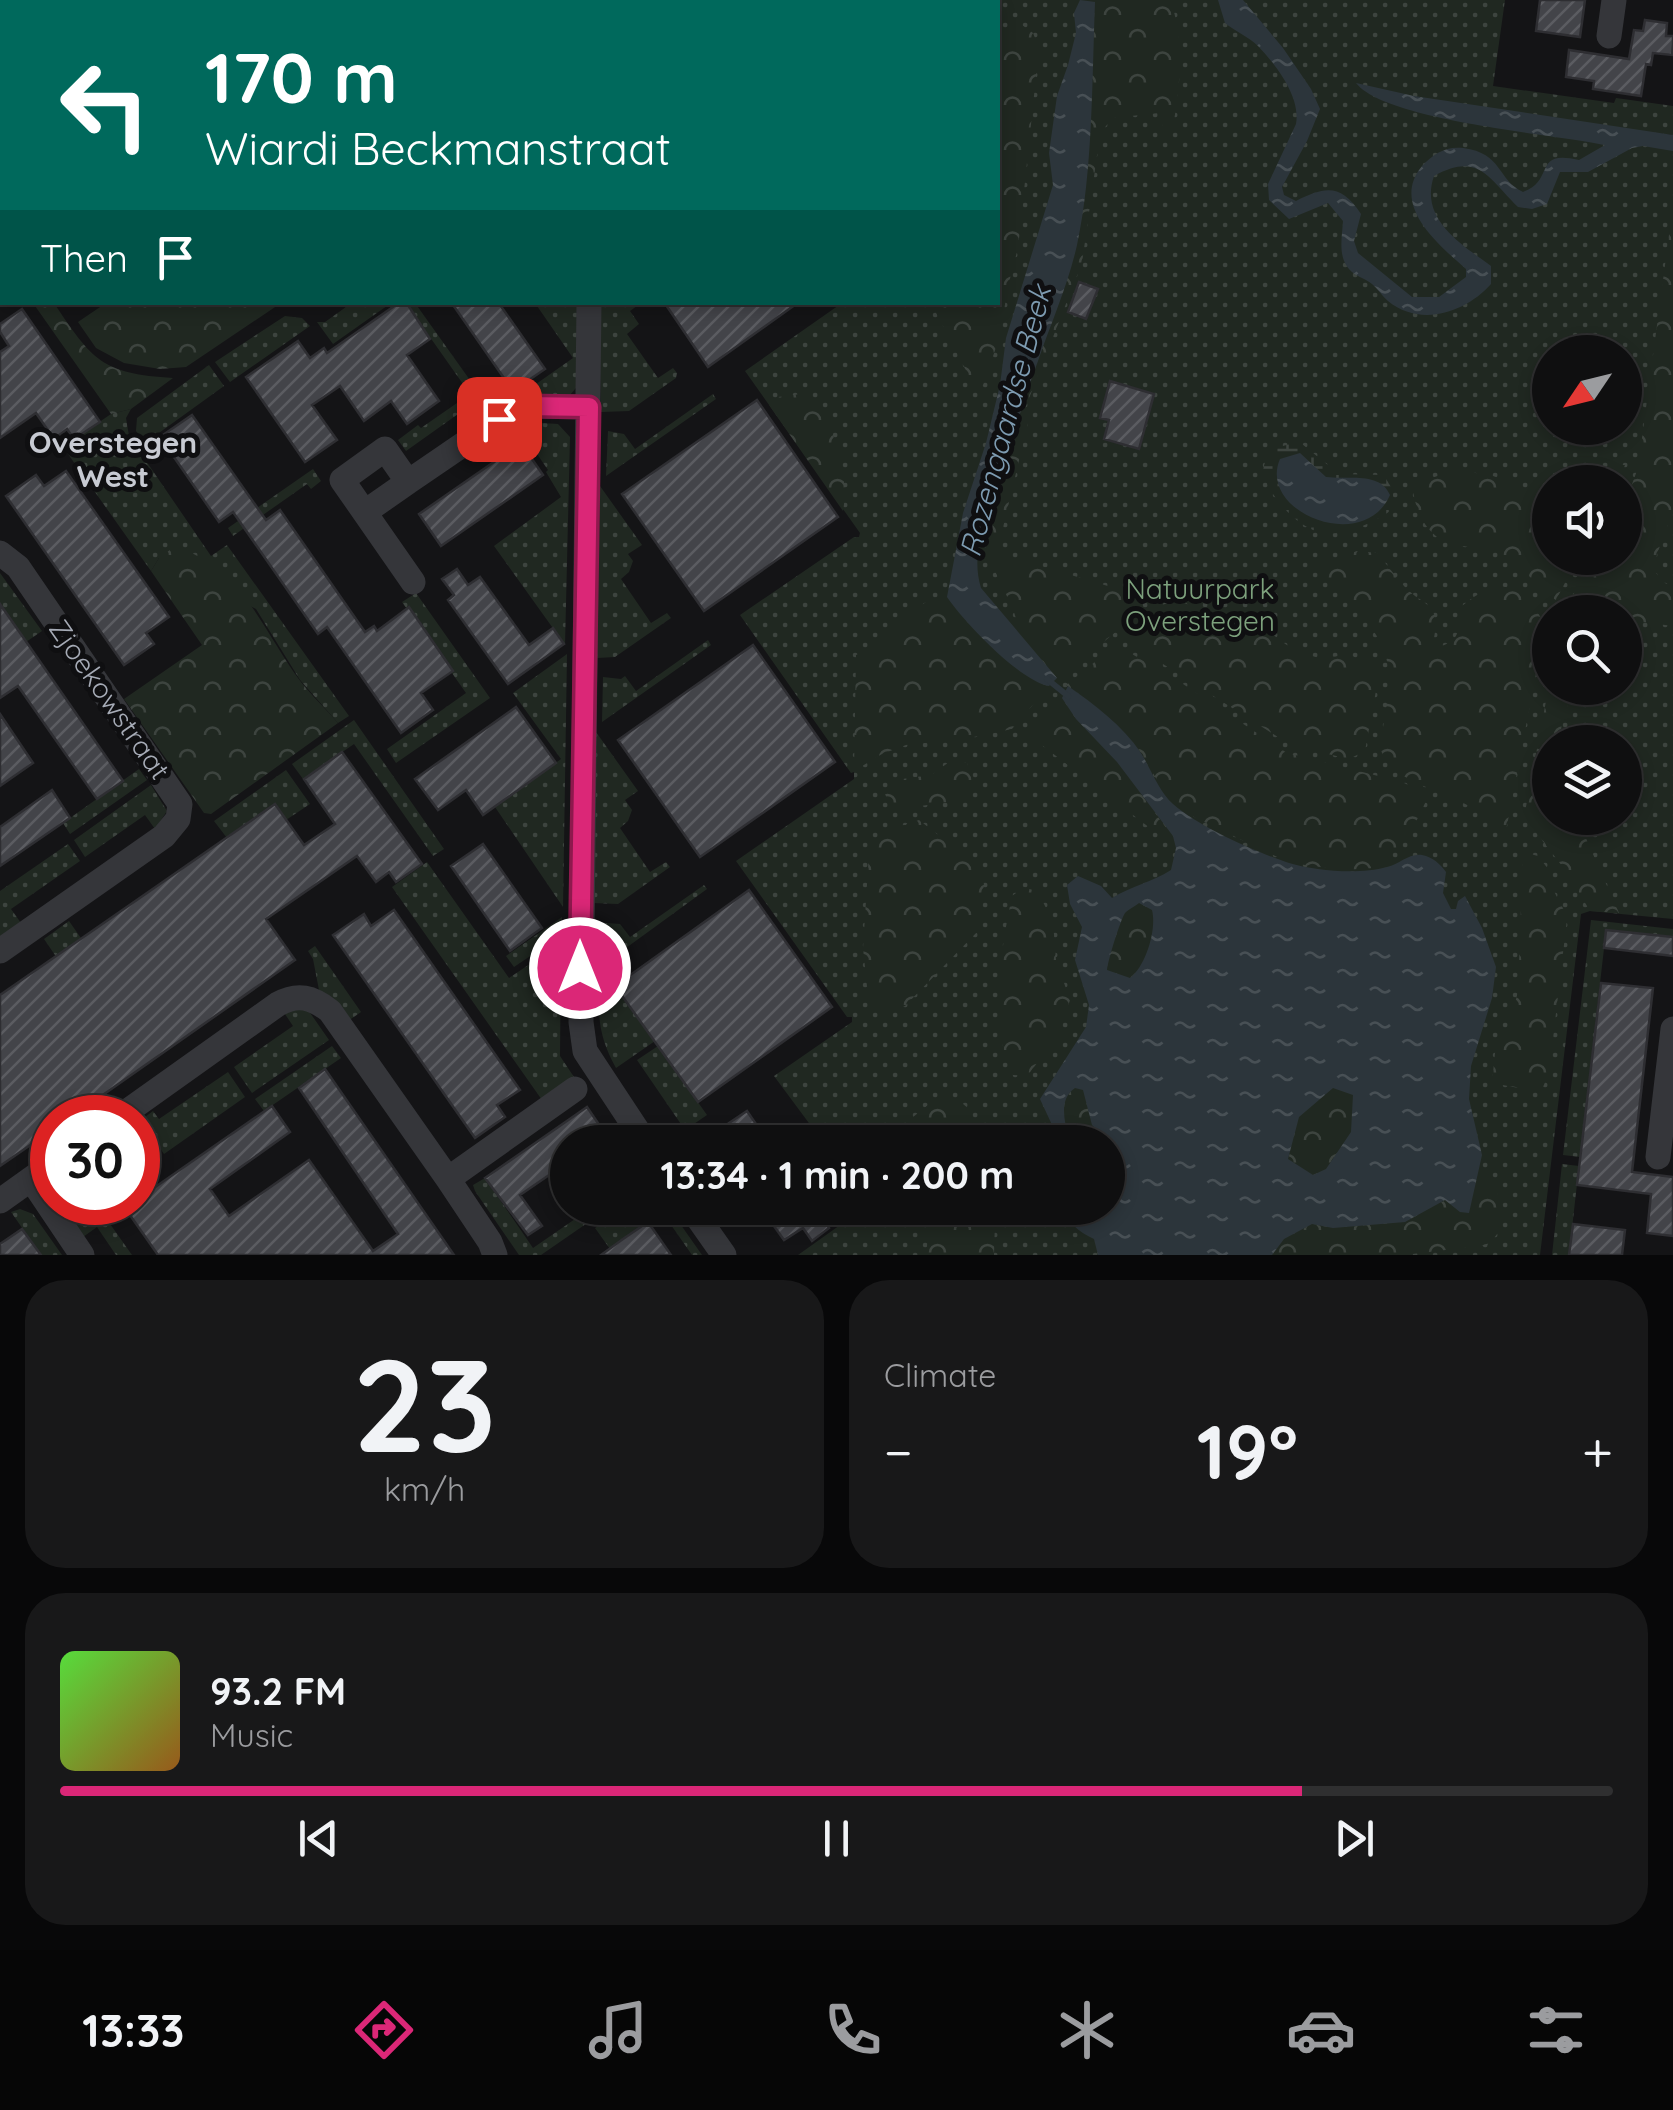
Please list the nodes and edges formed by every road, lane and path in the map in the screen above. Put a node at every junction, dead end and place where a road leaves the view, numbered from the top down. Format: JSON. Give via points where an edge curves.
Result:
{"nodes":[{"id":1,"x":1614,"y":0,"type":"edge"},
{"id":2,"x":1609,"y":36,"type":"dead end"},
{"id":3,"x":589,"y":305,"type":"edge"},
{"id":4,"x":589,"y":407,"type":"junction"},
{"id":5,"x":408,"y":482,"type":"junction"},
{"id":6,"x":365,"y":512,"type":"junction"},
{"id":7,"x":0,"y":553,"type":"edge"},
{"id":8,"x":413,"y":582,"type":"dead end"},
{"id":9,"x":0,"y":951,"type":"edge"},
{"id":10,"x":1673,"y":1029,"type":"edge"},
{"id":11,"x":575,"y":1089,"type":"dead end"},
{"id":12,"x":150,"y":1095,"type":"edge"},
{"id":13,"x":633,"y":1125,"type":"edge"},
{"id":14,"x":1658,"y":1157,"type":"dead end"},
{"id":15,"x":448,"y":1179,"type":"junction"},
{"id":16,"x":30,"y":1180,"type":"edge"},
{"id":17,"x":0,"y":1201,"type":"edge"},
{"id":18,"x":62,"y":1225,"type":"edge"},
{"id":19,"x":703,"y":1225,"type":"edge"},
{"id":20,"x":82,"y":1255,"type":"edge"},
{"id":21,"x":495,"y":1255,"type":"edge"},
{"id":22,"x":724,"y":1255,"type":"edge"}],
"edges":[{"from":1,"to":2,"type":"street"},
{"from":3,"to":4,"type":"street"},
{"from":4,"to":5,"type":"street","via":[[526,406],[506,414]]},
{"from":4,"to":13,"type":"street","via":[[580,1022],[584,1052]]},
{"from":5,"to":6,"type":"street"},
{"from":5,"to":6,"type":"street","via":[[385,449],[356,469],[342,480]]},
{"from":6,"to":8,"type":"street"},
{"from":7,"to":9,"type":"street","name":"Zjoekowstraat","via":[[18,567],[180,804],[164,836]]},
{"from":10,"to":14,"type":"street"},
{"from":11,"to":15,"type":"street"},
{"from":12,"to":15,"type":"street","via":[[278,1004],[304,997],[330,1011]]},
{"from":15,"to":21,"type":"street"},
{"from":16,"to":17,"type":"street"},
{"from":18,"to":20,"type":"street"},
{"from":19,"to":22,"type":"street"}]}
